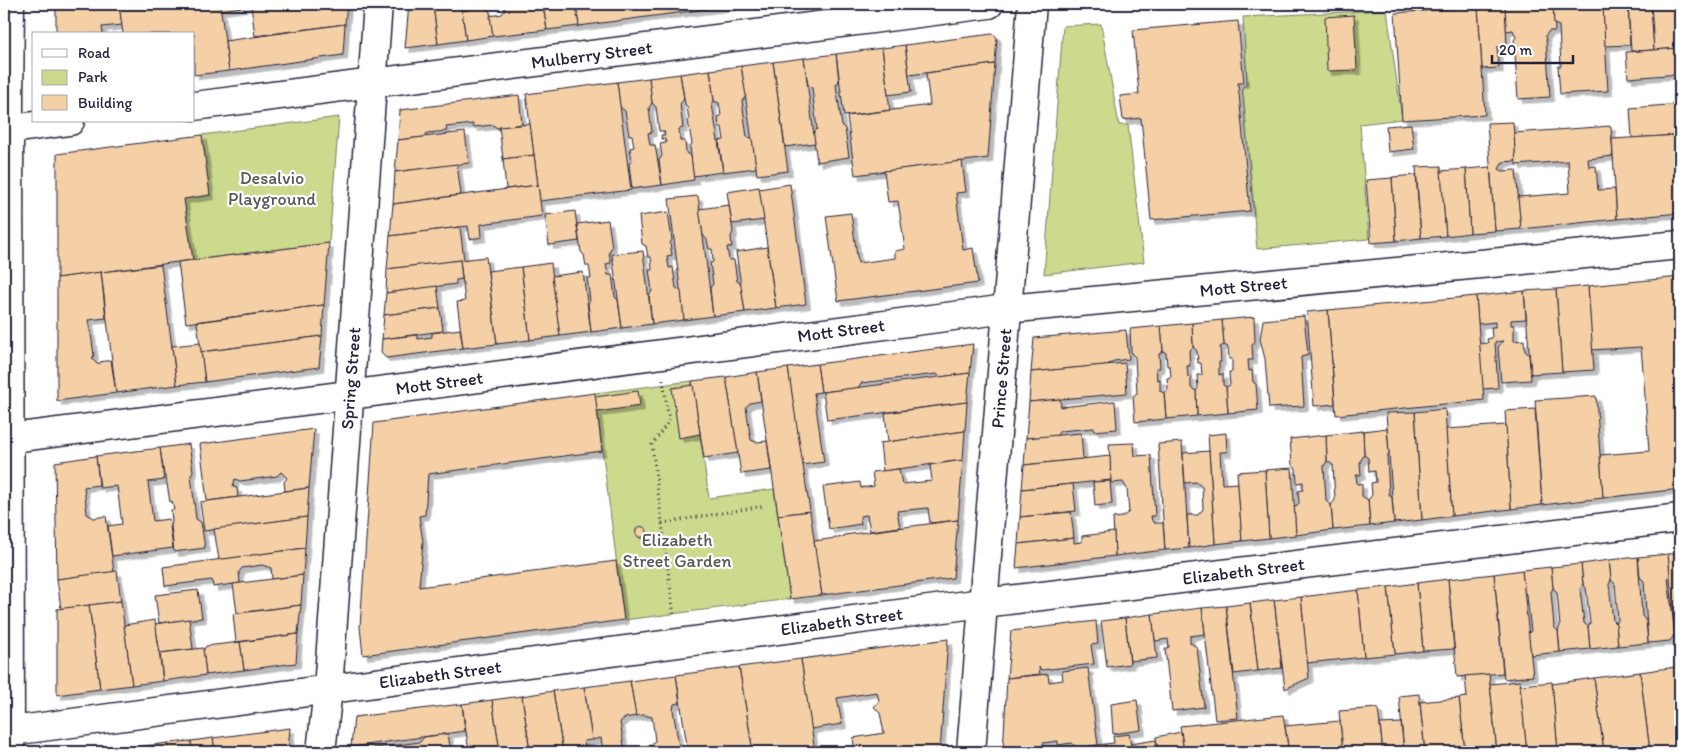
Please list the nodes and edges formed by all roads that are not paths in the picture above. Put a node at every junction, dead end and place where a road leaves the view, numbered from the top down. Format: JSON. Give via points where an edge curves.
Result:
{"nodes":[{"id":1,"x":10,"y":4,"type":"edge"},
{"id":2,"x":378,"y":4,"type":"edge"},
{"id":3,"x":989,"y":4,"type":"edge"},
{"id":4,"x":1032,"y":4,"type":"edge"},
{"id":5,"x":372,"y":83,"type":"junction"},
{"id":6,"x":195,"y":106,"type":"edge"},
{"id":7,"x":62,"y":122,"type":"edge"},
{"id":8,"x":6,"y":129,"type":"edge"},
{"id":9,"x":1680,"y":245,"type":"edge"},
{"id":10,"x":1007,"y":309,"type":"junction"},
{"id":11,"x":349,"y":395,"type":"junction"},
{"id":12,"x":7,"y":438,"type":"edge"},
{"id":13,"x":1680,"y":518,"type":"edge"},
{"id":14,"x":983,"y":603,"type":"junction"},
{"id":15,"x":328,"y":689,"type":"junction"},
{"id":16,"x":8,"y":739,"type":"edge"},
{"id":17,"x":321,"y":752,"type":"edge"},
{"id":18,"x":971,"y":752,"type":"edge"}],
"edges":[{"from":1,"to":8,"type":"street"},
{"from":2,"to":5,"type":"street","name":"Spring Street"},
{"from":3,"to":5,"type":"street","name":"Mulberry Street"},
{"from":4,"to":10,"type":"street","name":"Prince Street"},
{"from":5,"to":6,"type":"street","name":"Mulberry Street"},
{"from":5,"to":11,"type":"street","name":"Spring Street"},
{"from":7,"to":8,"type":"street"},
{"from":8,"to":12,"type":"street"},
{"from":9,"to":10,"type":"street","name":"Mott Street"},
{"from":10,"to":11,"type":"street","name":"Mott Street"},
{"from":10,"to":14,"type":"street","name":"Prince Street"},
{"from":11,"to":12,"type":"street","name":"Mott Street"},
{"from":11,"to":15,"type":"street","name":"Spring Street"},
{"from":12,"to":16,"type":"street"},
{"from":13,"to":14,"type":"street","name":"Elizabeth Street"},
{"from":14,"to":15,"type":"street","name":"Elizabeth Street"},
{"from":14,"to":18,"type":"street","name":"Prince Street"},
{"from":15,"to":16,"type":"street","name":"Elizabeth Street"},
{"from":15,"to":17,"type":"street","name":"Spring Street"}]}
